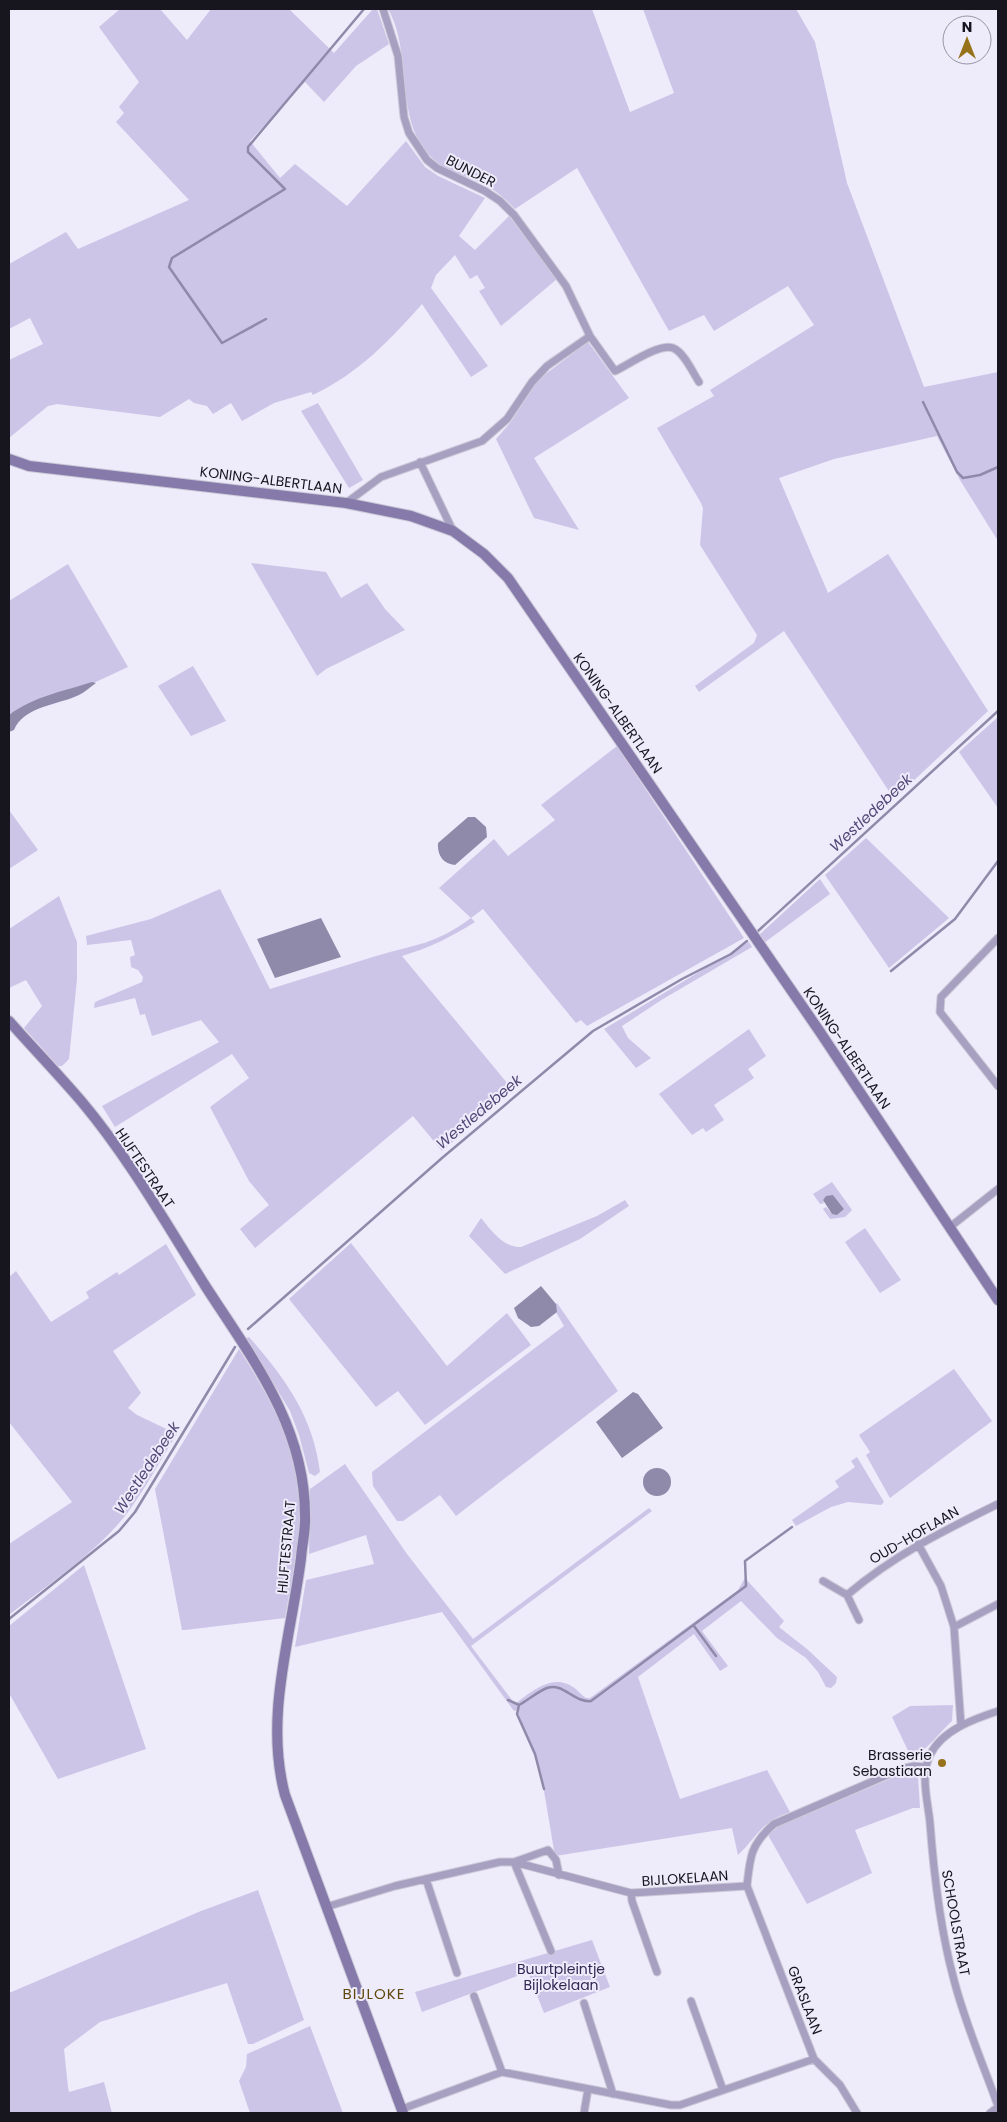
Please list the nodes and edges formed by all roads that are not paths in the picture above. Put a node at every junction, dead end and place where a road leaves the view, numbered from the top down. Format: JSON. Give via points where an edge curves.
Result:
{"nodes":[{"id":1,"x":383,"y":9,"type":"edge"},
{"id":2,"x":590,"y":336,"type":"junction"},
{"id":3,"x":699,"y":382,"type":"dead end"},
{"id":4,"x":9,"y":459,"type":"edge"},
{"id":5,"x":420,"y":462,"type":"junction"},
{"id":6,"x":346,"y":503,"type":"junction"},
{"id":7,"x":453,"y":531,"type":"junction"},
{"id":8,"x":998,"y":938,"type":"edge"},
{"id":9,"x":9,"y":1021,"type":"edge"},
{"id":10,"x":998,"y":1086,"type":"edge"},
{"id":11,"x":998,"y":1189,"type":"edge"},
{"id":12,"x":950,"y":1227,"type":"junction"},
{"id":13,"x":998,"y":1300,"type":"edge"},
{"id":14,"x":998,"y":1504,"type":"edge"},
{"id":15,"x":918,"y":1544,"type":"junction"},
{"id":16,"x":823,"y":1581,"type":"dead end"},
{"id":17,"x":847,"y":1595,"type":"junction"},
{"id":18,"x":998,"y":1604,"type":"edge"},
{"id":19,"x":859,"y":1620,"type":"dead end"},
{"id":20,"x":954,"y":1627,"type":"junction"},
{"id":21,"x":998,"y":1711,"type":"edge"},
{"id":22,"x":961,"y":1725,"type":"junction"},
{"id":23,"x":925,"y":1767,"type":"junction"},
{"id":24,"x":514,"y":1862,"type":"junction"},
{"id":25,"x":559,"y":1874,"type":"junction"},
{"id":26,"x":426,"y":1879,"type":"junction"},
{"id":27,"x":747,"y":1886,"type":"junction"},
{"id":28,"x":632,"y":1893,"type":"junction"},
{"id":29,"x":326,"y":1907,"type":"junction"},
{"id":30,"x":551,"y":1951,"type":"dead end"},
{"id":31,"x":657,"y":1972,"type":"dead end"},
{"id":32,"x":457,"y":1973,"type":"dead end"},
{"id":33,"x":474,"y":1996,"type":"dead end"},
{"id":34,"x":691,"y":2001,"type":"dead end"},
{"id":35,"x":584,"y":2003,"type":"dead end"},
{"id":36,"x":814,"y":2060,"type":"junction"},
{"id":37,"x":502,"y":2072,"type":"junction"},
{"id":38,"x":588,"y":2089,"type":"junction"},
{"id":39,"x":723,"y":2090,"type":"junction"},
{"id":40,"x":613,"y":2094,"type":"junction"},
{"id":41,"x":998,"y":2106,"type":"edge"},
{"id":42,"x":403,"y":2111,"type":"edge"},
{"id":43,"x":584,"y":2113,"type":"edge"},
{"id":44,"x":857,"y":2113,"type":"edge"},
{"id":45,"x":990,"y":2113,"type":"edge"}],
"edges":[{"from":1,"to":2,"type":"street","name":"BUNDER","via":[[398,56],[404,117],[409,133],[437,168],[485,191],[514,214],[566,286]]},
{"from":2,"to":3,"type":"street","name":"BUNDER","via":[[615,371],[661,347],[673,348],[680,353]]},
{"from":2,"to":5,"type":"street","via":[[547,366],[506,419],[482,441]]},
{"from":4,"to":6,"type":"street","name":"KONING-ALBERTLAAN","via":[[29,466]]},
{"from":5,"to":6,"type":"street","via":[[381,477]]},
{"from":5,"to":7,"type":"street"},
{"from":6,"to":7,"type":"street","name":"KONING-ALBERTLAAN","via":[[411,516]]},
{"from":7,"to":12,"type":"street","name":"KONING-ALBERTLAAN","via":[[484,554],[508,578]]},
{"from":8,"to":10,"type":"street","via":[[941,997],[939,1006],[940,1012]]},
{"from":9,"to":29,"type":"street","name":"HIJFTESTRAAT","via":[[82,1102],[116,1147],[271,1388],[292,1435],[305,1493],[306,1518],[276,1720],[278,1770]]},
{"from":11,"to":12,"type":"street"},
{"from":12,"to":13,"type":"street","name":"KONING-ALBERTLAAN"},
{"from":14,"to":15,"type":"street","name":"OUD-HOFLAAN"},
{"from":15,"to":17,"type":"street","name":"OUD-HOFLAAN","via":[[877,1569]]},
{"from":15,"to":20,"type":"street","via":[[941,1586]]},
{"from":16,"to":17,"type":"street"},
{"from":17,"to":19,"type":"street"},
{"from":18,"to":20,"type":"street"},
{"from":20,"to":22,"type":"street"},
{"from":21,"to":22,"type":"street"},
{"from":22,"to":23,"type":"street","via":[[930,1754]]},
{"from":23,"to":27,"type":"street","name":"BIJLOKELAAN","via":[[901,1769],[774,1824],[754,1846]]},
{"from":23,"to":41,"type":"street","name":"SCHOOLSTRAAT","via":[[936,1889],[947,1952],[963,2010]]},
{"from":24,"to":25,"type":"street","name":"BIJLOKELAAN"},
{"from":24,"to":25,"type":"street","name":"BIJLOKELAAN","via":[[548,1850],[556,1860]]},
{"from":24,"to":26,"type":"street","name":"BIJLOKELAAN","via":[[500,1862]]},
{"from":24,"to":30,"type":"street"},
{"from":25,"to":28,"type":"street","name":"BIJLOKELAAN"},
{"from":26,"to":29,"type":"street","name":"BIJLOKELAAN"},
{"from":26,"to":32,"type":"street"},
{"from":27,"to":28,"type":"street","name":"BIJLOKELAAN"},
{"from":27,"to":36,"type":"street","name":"GRASLAAN"},
{"from":28,"to":31,"type":"street","name":"BIJLOKELAAN"},
{"from":29,"to":42,"type":"street","name":"HIJFTESTRAAT"},
{"from":33,"to":37,"type":"street"},
{"from":34,"to":39,"type":"street"},
{"from":35,"to":40,"type":"street"},
{"from":36,"to":39,"type":"street"},
{"from":36,"to":44,"type":"street","name":"GRASLAAN","via":[[840,2085]]},
{"from":37,"to":38,"type":"street"},
{"from":37,"to":42,"type":"street"},
{"from":38,"to":40,"type":"street"},
{"from":38,"to":43,"type":"street"},
{"from":39,"to":40,"type":"street","via":[[680,2105]]},
{"from":41,"to":45,"type":"street"}]}
